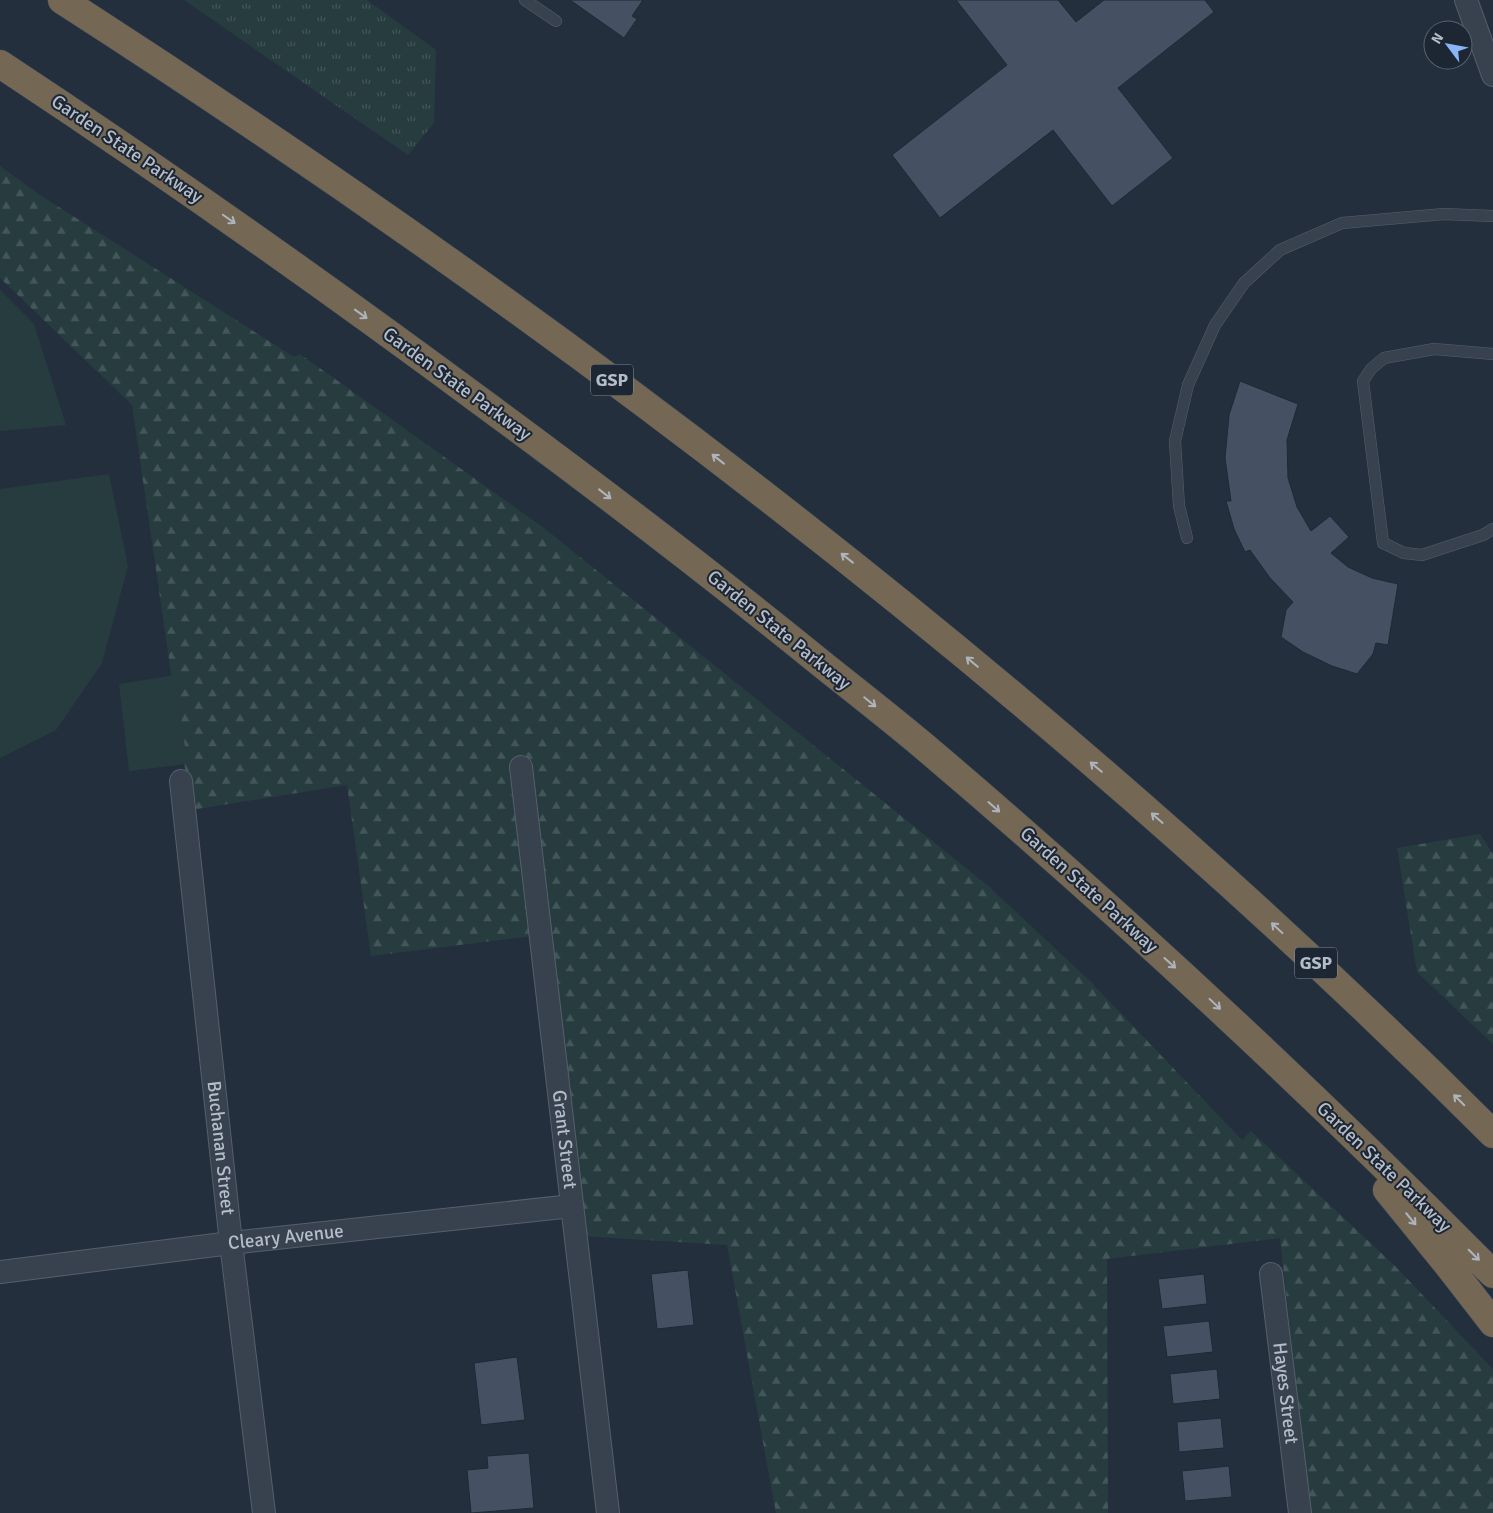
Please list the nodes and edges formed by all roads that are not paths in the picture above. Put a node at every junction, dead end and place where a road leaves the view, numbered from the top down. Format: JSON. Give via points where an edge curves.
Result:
{"nodes":[{"id":1,"x":62,"y":0,"type":"edge"},
{"id":2,"x":525,"y":0,"type":"edge"},
{"id":3,"x":1466,"y":0,"type":"edge"},
{"id":4,"x":556,"y":21,"type":"dead end"},
{"id":5,"x":0,"y":64,"type":"edge"},
{"id":6,"x":1493,"y":75,"type":"edge"},
{"id":7,"x":1493,"y":216,"type":"edge"},
{"id":8,"x":1493,"y":354,"type":"edge"},
{"id":9,"x":1493,"y":529,"type":"edge"},
{"id":10,"x":1187,"y":538,"type":"dead end"},
{"id":11,"x":521,"y":767,"type":"dead end"},
{"id":12,"x":181,"y":781,"type":"dead end"},
{"id":13,"x":1239,"y":1026,"type":"junction"},
{"id":14,"x":1493,"y":1134,"type":"edge"},
{"id":15,"x":572,"y":1206,"type":"junction"},
{"id":16,"x":231,"y":1243,"type":"junction"},
{"id":17,"x":0,"y":1272,"type":"edge"},
{"id":18,"x":1271,"y":1274,"type":"dead end"},
{"id":19,"x":1493,"y":1274,"type":"edge"},
{"id":20,"x":1493,"y":1323,"type":"edge"},
{"id":21,"x":264,"y":1513,"type":"edge"},
{"id":22,"x":608,"y":1513,"type":"edge"},
{"id":23,"x":1300,"y":1513,"type":"edge"}],
"edges":[{"from":14,"to":1,"type":"highway","number":"GSP","one_way":true,"via":[[1372,1016],[1176,835],[851,562],[502,298],[335,181]]},
{"from":2,"to":4,"type":"lane"},
{"from":3,"to":6,"type":"street"},
{"from":5,"to":13,"type":"highway","name":"Garden State Parkway","one_way":true,"via":[[364,316],[566,464],[740,598],[922,745],[1082,883]]},
{"from":7,"to":10,"type":"lane","via":[[1444,214],[1342,223],[1280,250],[1244,283],[1214,325],[1203,350],[1188,385],[1175,441],[1179,506]]},
{"from":8,"to":9,"type":"lane","via":[[1434,349],[1384,358],[1371,368],[1363,381],[1383,543],[1404,553],[1422,555]]},
{"from":11,"to":15,"type":"street","name":"Grant Street"},
{"from":12,"to":16,"type":"street","name":"Buchanan Street"},
{"from":13,"to":19,"type":"highway","name":"Garden State Parkway","one_way":true},
{"from":13,"to":20,"type":"highway","one_way":true,"via":[[1384,1186]]},
{"from":15,"to":16,"type":"street","name":"Cleary Avenue"},
{"from":15,"to":22,"type":"street","name":"Grant Street"},
{"from":16,"to":17,"type":"street","name":"Cleary Avenue"},
{"from":16,"to":21,"type":"street","name":"Buchanan Street"},
{"from":18,"to":23,"type":"street","name":"Hayes Street"}]}
